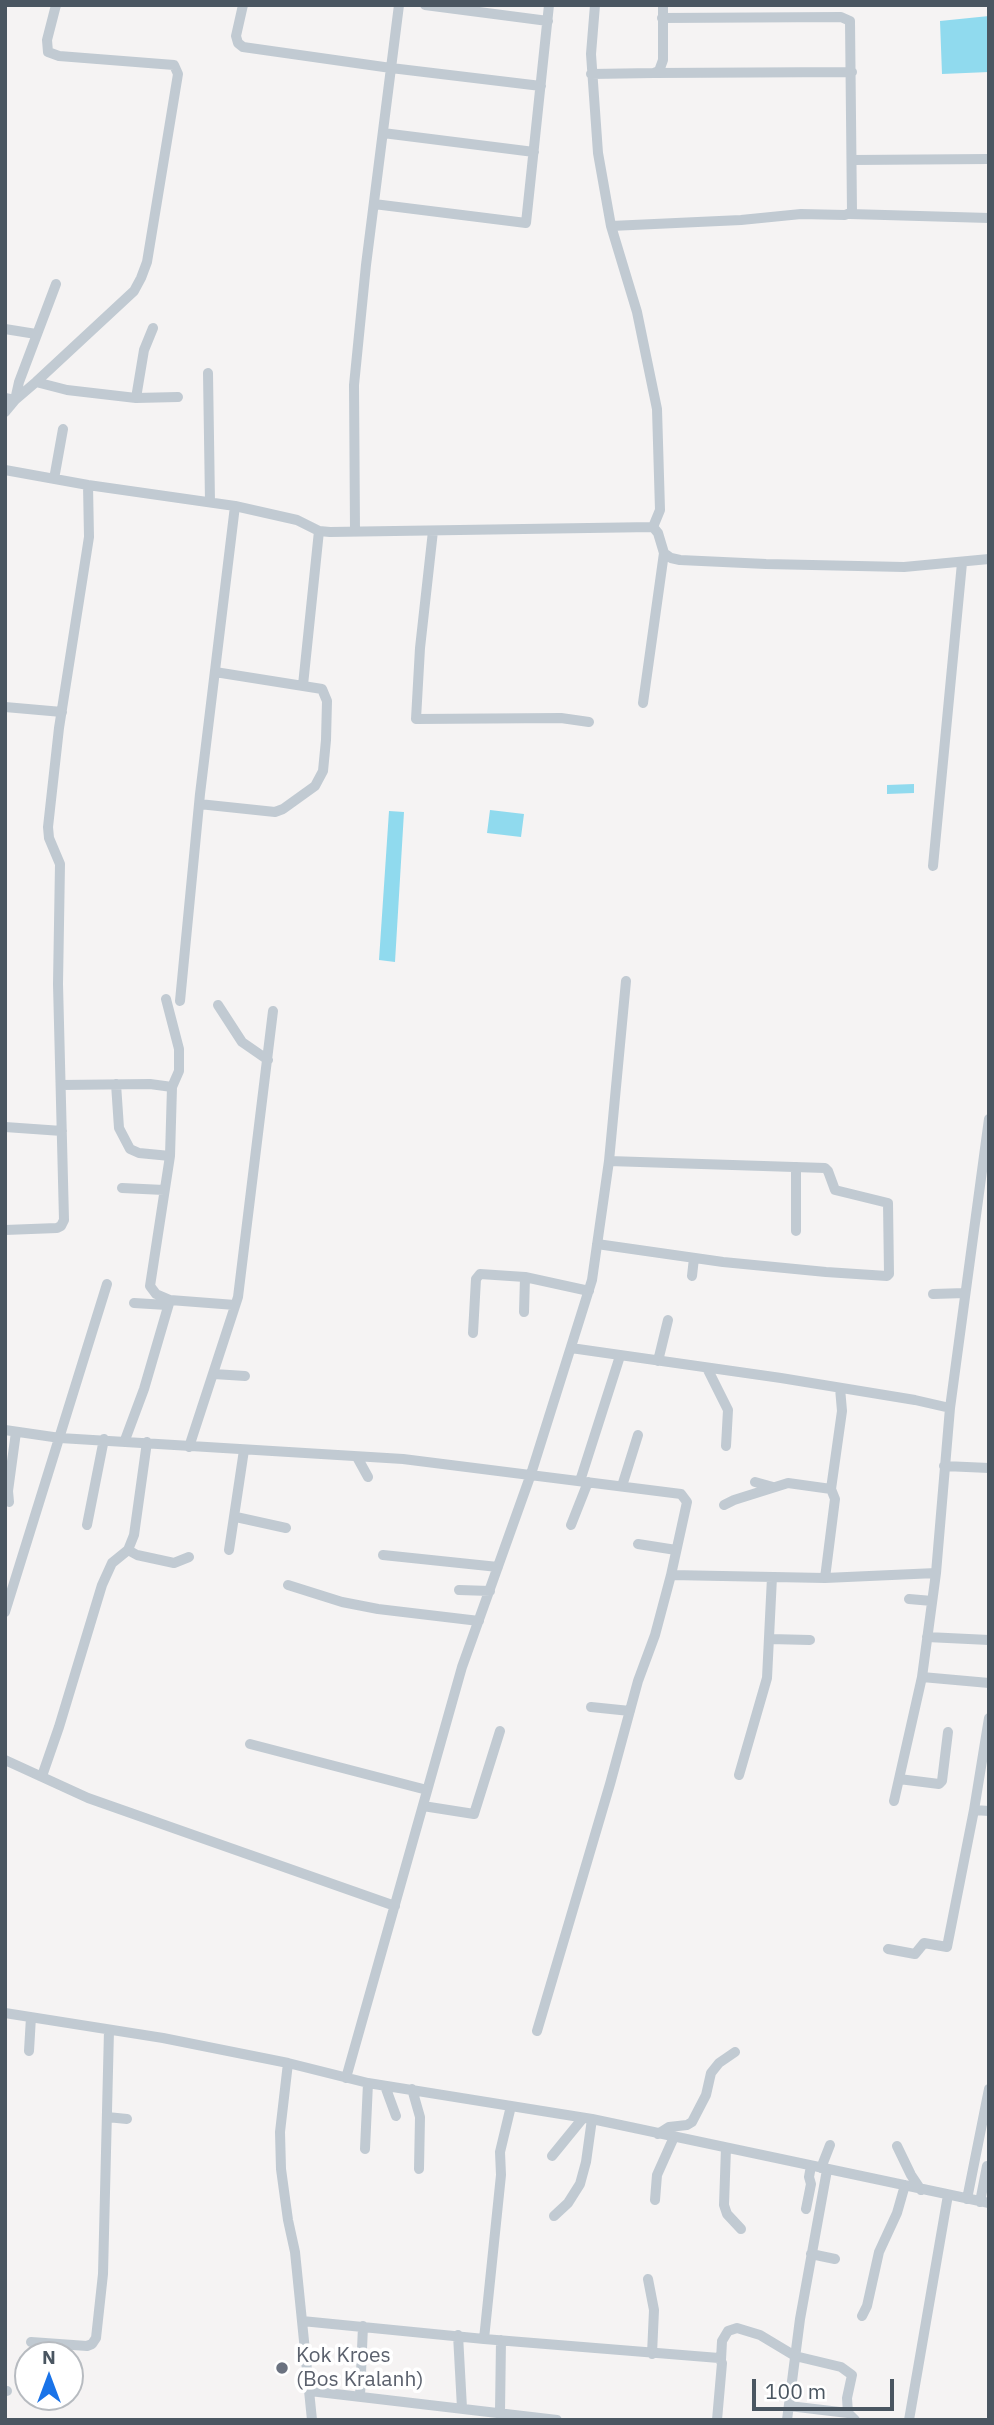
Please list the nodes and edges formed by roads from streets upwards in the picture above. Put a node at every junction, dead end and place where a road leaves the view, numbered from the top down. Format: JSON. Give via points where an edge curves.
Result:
{"nodes":[{"id":1,"x":56,"y":5,"type":"edge"},
{"id":2,"x":243,"y":5,"type":"edge"},
{"id":3,"x":399,"y":5,"type":"edge"},
{"id":4,"x":425,"y":5,"type":"edge"},
{"id":5,"x":550,"y":5,"type":"edge"},
{"id":6,"x":595,"y":5,"type":"edge"},
{"id":7,"x":663,"y":5,"type":"edge"},
{"id":8,"x":662,"y":18,"type":"junction"},
{"id":9,"x":548,"y":21,"type":"junction"},
{"id":10,"x":391,"y":68,"type":"junction"},
{"id":11,"x":852,"y":72,"type":"junction"},
{"id":12,"x":654,"y":73,"type":"junction"},
{"id":13,"x":591,"y":74,"type":"junction"},
{"id":14,"x":613,"y":74,"type":"junction"},
{"id":15,"x":541,"y":86,"type":"junction"},
{"id":16,"x":595,"y":102,"type":"junction"},
{"id":17,"x":383,"y":133,"type":"junction"},
{"id":18,"x":534,"y":152,"type":"junction"},
{"id":19,"x":989,"y":159,"type":"edge"},
{"id":20,"x":853,"y":160,"type":"junction"},
{"id":21,"x":374,"y":204,"type":"junction"},
{"id":22,"x":850,"y":214,"type":"junction"},
{"id":23,"x":989,"y":218,"type":"edge"},
{"id":24,"x":611,"y":226,"type":"junction"},
{"id":25,"x":56,"y":284,"type":"dead end"},
{"id":26,"x":153,"y":328,"type":"dead end"},
{"id":27,"x":5,"y":329,"type":"edge"},
{"id":28,"x":36,"y":334,"type":"junction"},
{"id":29,"x":208,"y":373,"type":"dead end"},
{"id":30,"x":36,"y":382,"type":"junction"},
{"id":31,"x":178,"y":397,"type":"dead end"},
{"id":32,"x":136,"y":398,"type":"junction"},
{"id":33,"x":10,"y":399,"type":"edge"},
{"id":34,"x":5,"y":412,"type":"edge"},
{"id":35,"x":63,"y":429,"type":"dead end"},
{"id":36,"x":5,"y":470,"type":"edge"},
{"id":37,"x":54,"y":479,"type":"junction"},
{"id":38,"x":88,"y":485,"type":"junction"},
{"id":39,"x":209,"y":502,"type":"junction"},
{"id":40,"x":235,"y":506,"type":"junction"},
{"id":41,"x":653,"y":527,"type":"junction"},
{"id":42,"x":319,"y":531,"type":"junction"},
{"id":43,"x":355,"y":531,"type":"junction"},
{"id":44,"x":432,"y":531,"type":"junction"},
{"id":45,"x":664,"y":553,"type":"junction"},
{"id":46,"x":989,"y":559,"type":"edge"},
{"id":47,"x":962,"y":563,"type":"junction"},
{"id":48,"x":215,"y":671,"type":"junction"},
{"id":49,"x":303,"y":685,"type":"junction"},
{"id":50,"x":643,"y":702,"type":"dead end"},
{"id":51,"x":5,"y":707,"type":"edge"},
{"id":52,"x":62,"y":712,"type":"junction"},
{"id":53,"x":589,"y":722,"type":"dead end"},
{"id":54,"x":199,"y":804,"type":"junction"},
{"id":55,"x":933,"y":866,"type":"dead end"},
{"id":56,"x":626,"y":981,"type":"dead end"},
{"id":57,"x":166,"y":999,"type":"dead end"},
{"id":58,"x":180,"y":1001,"type":"dead end"},
{"id":59,"x":218,"y":1005,"type":"dead end"},
{"id":60,"x":273,"y":1011,"type":"dead end"},
{"id":61,"x":268,"y":1060,"type":"junction"},
{"id":62,"x":116,"y":1084,"type":"junction"},
{"id":63,"x":61,"y":1085,"type":"junction"},
{"id":64,"x":172,"y":1087,"type":"junction"},
{"id":65,"x":989,"y":1119,"type":"edge"},
{"id":66,"x":5,"y":1127,"type":"edge"},
{"id":67,"x":62,"y":1131,"type":"junction"},
{"id":68,"x":170,"y":1156,"type":"junction"},
{"id":69,"x":609,"y":1161,"type":"junction"},
{"id":70,"x":796,"y":1167,"type":"junction"},
{"id":71,"x":122,"y":1188,"type":"dead end"},
{"id":72,"x":164,"y":1190,"type":"junction"},
{"id":73,"x":5,"y":1230,"type":"edge"},
{"id":74,"x":796,"y":1231,"type":"dead end"},
{"id":75,"x":597,"y":1244,"type":"junction"},
{"id":76,"x":694,"y":1258,"type":"junction"},
{"id":77,"x":692,"y":1276,"type":"dead end"},
{"id":78,"x":526,"y":1277,"type":"junction"},
{"id":79,"x":107,"y":1284,"type":"dead end"},
{"id":80,"x":589,"y":1291,"type":"junction"},
{"id":81,"x":965,"y":1293,"type":"junction"},
{"id":82,"x":933,"y":1294,"type":"dead end"},
{"id":83,"x":134,"y":1303,"type":"dead end"},
{"id":84,"x":169,"y":1303,"type":"junction"},
{"id":85,"x":235,"y":1305,"type":"junction"},
{"id":86,"x":524,"y":1312,"type":"dead end"},
{"id":87,"x":668,"y":1320,"type":"dead end"},
{"id":88,"x":473,"y":1333,"type":"dead end"},
{"id":89,"x":571,"y":1348,"type":"junction"},
{"id":90,"x":620,"y":1356,"type":"junction"},
{"id":91,"x":658,"y":1361,"type":"junction"},
{"id":92,"x":707,"y":1368,"type":"junction"},
{"id":93,"x":214,"y":1374,"type":"junction"},
{"id":94,"x":245,"y":1376,"type":"dead end"},
{"id":95,"x":841,"y":1388,"type":"junction"},
{"id":96,"x":950,"y":1408,"type":"junction"},
{"id":97,"x":5,"y":1430,"type":"edge"},
{"id":98,"x":16,"y":1432,"type":"junction"},
{"id":99,"x":638,"y":1435,"type":"dead end"},
{"id":100,"x":60,"y":1438,"type":"junction"},
{"id":101,"x":104,"y":1439,"type":"junction"},
{"id":102,"x":125,"y":1440,"type":"junction"},
{"id":103,"x":147,"y":1442,"type":"junction"},
{"id":104,"x":726,"y":1446,"type":"dead end"},
{"id":105,"x":190,"y":1447,"type":"junction"},
{"id":106,"x":244,"y":1450,"type":"junction"},
{"id":107,"x":356,"y":1457,"type":"junction"},
{"id":108,"x":944,"y":1466,"type":"junction"},
{"id":109,"x":989,"y":1468,"type":"edge"},
{"id":110,"x":531,"y":1474,"type":"junction"},
{"id":111,"x":368,"y":1477,"type":"dead end"},
{"id":112,"x":584,"y":1481,"type":"junction"},
{"id":113,"x":755,"y":1482,"type":"dead end"},
{"id":114,"x":622,"y":1486,"type":"junction"},
{"id":115,"x":773,"y":1487,"type":"junction"},
{"id":116,"x":831,"y":1489,"type":"junction"},
{"id":117,"x":9,"y":1502,"type":"dead end"},
{"id":118,"x":724,"y":1505,"type":"dead end"},
{"id":119,"x":236,"y":1517,"type":"junction"},
{"id":120,"x":87,"y":1525,"type":"dead end"},
{"id":121,"x":571,"y":1525,"type":"dead end"},
{"id":122,"x":286,"y":1528,"type":"dead end"},
{"id":123,"x":638,"y":1544,"type":"dead end"},
{"id":124,"x":128,"y":1550,"type":"junction"},
{"id":125,"x":229,"y":1550,"type":"dead end"},
{"id":126,"x":676,"y":1550,"type":"junction"},
{"id":127,"x":383,"y":1555,"type":"dead end"},
{"id":128,"x":188,"y":1557,"type":"dead end"},
{"id":129,"x":498,"y":1567,"type":"junction"},
{"id":130,"x":936,"y":1573,"type":"junction"},
{"id":131,"x":671,"y":1575,"type":"junction"},
{"id":132,"x":772,"y":1577,"type":"junction"},
{"id":133,"x":825,"y":1578,"type":"junction"},
{"id":134,"x":288,"y":1585,"type":"dead end"},
{"id":135,"x":459,"y":1590,"type":"dead end"},
{"id":136,"x":490,"y":1591,"type":"junction"},
{"id":137,"x":909,"y":1599,"type":"dead end"},
{"id":138,"x":932,"y":1601,"type":"junction"},
{"id":139,"x":5,"y":1612,"type":"edge"},
{"id":140,"x":479,"y":1621,"type":"junction"},
{"id":141,"x":927,"y":1637,"type":"junction"},
{"id":142,"x":770,"y":1639,"type":"junction"},
{"id":143,"x":810,"y":1640,"type":"dead end"},
{"id":144,"x":989,"y":1640,"type":"edge"},
{"id":145,"x":922,"y":1677,"type":"junction"},
{"id":146,"x":989,"y":1683,"type":"edge"},
{"id":147,"x":591,"y":1707,"type":"dead end"},
{"id":148,"x":630,"y":1711,"type":"junction"},
{"id":149,"x":989,"y":1718,"type":"edge"},
{"id":150,"x":500,"y":1731,"type":"dead end"},
{"id":151,"x":948,"y":1732,"type":"dead end"},
{"id":152,"x":250,"y":1744,"type":"dead end"},
{"id":153,"x":5,"y":1760,"type":"edge"},
{"id":154,"x":985,"y":1765,"type":"edge"},
{"id":155,"x":739,"y":1775,"type":"dead end"},
{"id":156,"x":42,"y":1776,"type":"junction"},
{"id":157,"x":898,"y":1779,"type":"junction"},
{"id":158,"x":427,"y":1790,"type":"junction"},
{"id":159,"x":894,"y":1801,"type":"dead end"},
{"id":160,"x":423,"y":1806,"type":"junction"},
{"id":161,"x":974,"y":1810,"type":"junction"},
{"id":162,"x":989,"y":1811,"type":"edge"},
{"id":163,"x":395,"y":1906,"type":"junction"},
{"id":164,"x":888,"y":1950,"type":"dead end"},
{"id":165,"x":5,"y":2013,"type":"edge"},
{"id":166,"x":31,"y":2017,"type":"junction"},
{"id":167,"x":109,"y":2029,"type":"junction"},
{"id":168,"x":537,"y":2031,"type":"dead end"},
{"id":169,"x":29,"y":2051,"type":"dead end"},
{"id":170,"x":735,"y":2052,"type":"dead end"},
{"id":171,"x":288,"y":2063,"type":"junction"},
{"id":172,"x":346,"y":2078,"type":"junction"},
{"id":173,"x":368,"y":2083,"type":"junction"},
{"id":174,"x":385,"y":2086,"type":"junction"},
{"id":175,"x":412,"y":2089,"type":"junction"},
{"id":176,"x":989,"y":2089,"type":"edge"},
{"id":177,"x":511,"y":2106,"type":"junction"},
{"id":178,"x":396,"y":2116,"type":"dead end"},
{"id":179,"x":107,"y":2117,"type":"junction"},
{"id":180,"x":127,"y":2119,"type":"dead end"},
{"id":181,"x":587,"y":2119,"type":"junction"},
{"id":182,"x":658,"y":2134,"type":"junction"},
{"id":183,"x":674,"y":2137,"type":"junction"},
{"id":184,"x":830,"y":2145,"type":"dead end"},
{"id":185,"x":897,"y":2146,"type":"dead end"},
{"id":186,"x":726,"y":2148,"type":"junction"},
{"id":187,"x":365,"y":2149,"type":"dead end"},
{"id":188,"x":552,"y":2156,"type":"dead end"},
{"id":189,"x":987,"y":2166,"type":"dead end"},
{"id":190,"x":820,"y":2168,"type":"junction"},
{"id":191,"x":419,"y":2169,"type":"dead end"},
{"id":192,"x":905,"y":2185,"type":"junction"},
{"id":193,"x":921,"y":2190,"type":"junction"},
{"id":194,"x":948,"y":2196,"type":"junction"},
{"id":195,"x":967,"y":2199,"type":"junction"},
{"id":196,"x":655,"y":2200,"type":"dead end"},
{"id":197,"x":985,"y":2202,"type":"edge"},
{"id":198,"x":806,"y":2209,"type":"dead end"},
{"id":199,"x":554,"y":2216,"type":"dead end"},
{"id":200,"x":741,"y":2229,"type":"dead end"},
{"id":201,"x":811,"y":2254,"type":"junction"},
{"id":202,"x":835,"y":2259,"type":"dead end"},
{"id":203,"x":648,"y":2279,"type":"dead end"},
{"id":204,"x":862,"y":2316,"type":"dead end"},
{"id":205,"x":302,"y":2321,"type":"junction"},
{"id":206,"x":363,"y":2326,"type":"junction"},
{"id":207,"x":458,"y":2336,"type":"junction"},
{"id":208,"x":484,"y":2339,"type":"junction"},
{"id":209,"x":501,"y":2340,"type":"junction"},
{"id":210,"x":84,"y":2346,"type":"edge"},
{"id":211,"x":652,"y":2354,"type":"junction"},
{"id":212,"x":794,"y":2356,"type":"junction"},
{"id":213,"x":721,"y":2360,"type":"junction"},
{"id":214,"x":310,"y":2391,"type":"junction"},
{"id":215,"x":360,"y":2396,"type":"junction"},
{"id":216,"x":789,"y":2406,"type":"junction"},
{"id":217,"x":462,"y":2408,"type":"junction"},
{"id":218,"x":500,"y":2412,"type":"junction"},
{"id":219,"x":851,"y":2417,"type":"edge"},
{"id":220,"x":312,"y":2420,"type":"edge"},
{"id":221,"x":557,"y":2420,"type":"edge"},
{"id":222,"x":717,"y":2420,"type":"edge"},
{"id":223,"x":787,"y":2420,"type":"edge"},
{"id":224,"x":909,"y":2420,"type":"edge"}],
"edges":[{"from":1,"to":30,"type":"street","via":[[48,52],[174,65],[178,74],[141,278],[134,291]]},
{"from":2,"to":10,"type":"street","via":[[236,36],[243,47]]},
{"from":3,"to":10,"type":"street"},
{"from":4,"to":9,"type":"street"},
{"from":5,"to":9,"type":"street"},
{"from":6,"to":13,"type":"street"},
{"from":7,"to":8,"type":"street"},
{"from":8,"to":11,"type":"street","via":[[846,18],[851,25]]},
{"from":8,"to":12,"type":"street","via":[[663,61]]},
{"from":9,"to":15,"type":"street"},
{"from":10,"to":15,"type":"street"},
{"from":10,"to":17,"type":"street"},
{"from":11,"to":12,"type":"street"},
{"from":11,"to":20,"type":"street"},
{"from":12,"to":14,"type":"street"},
{"from":13,"to":14,"type":"street"},
{"from":13,"to":16,"type":"street"},
{"from":14,"to":16,"type":"street","via":[[599,89]]},
{"from":15,"to":18,"type":"street"},
{"from":16,"to":24,"type":"street","via":[[598,153]]},
{"from":17,"to":18,"type":"street"},
{"from":17,"to":21,"type":"street"},
{"from":18,"to":21,"type":"street","via":[[526,223]]},
{"from":19,"to":20,"type":"street"},
{"from":20,"to":22,"type":"street"},
{"from":21,"to":43,"type":"street","via":[[354,385]]},
{"from":22,"to":23,"type":"street"},
{"from":22,"to":24,"type":"street"},
{"from":24,"to":41,"type":"street","via":[[637,312],[657,409],[660,510]]},
{"from":25,"to":28,"type":"street"},
{"from":26,"to":32,"type":"street","via":[[144,350]]},
{"from":27,"to":28,"type":"street"},
{"from":28,"to":33,"type":"street"},
{"from":29,"to":39,"type":"street"},
{"from":30,"to":32,"type":"street"},
{"from":30,"to":33,"type":"street"},
{"from":31,"to":32,"type":"street"},
{"from":33,"to":34,"type":"street"},
{"from":35,"to":37,"type":"street"},
{"from":36,"to":37,"type":"street"},
{"from":37,"to":38,"type":"street"},
{"from":38,"to":39,"type":"street"},
{"from":38,"to":52,"type":"street","via":[[89,537]]},
{"from":39,"to":40,"type":"street"},
{"from":40,"to":42,"type":"street","via":[[297,520]]},
{"from":40,"to":48,"type":"street"},
{"from":41,"to":44,"type":"street"},
{"from":41,"to":45,"type":"street"},
{"from":42,"to":43,"type":"street"},
{"from":42,"to":49,"type":"street"},
{"from":43,"to":44,"type":"street"},
{"from":44,"to":53,"type":"street","via":[[416,719],[561,718]]},
{"from":45,"to":47,"type":"street","via":[[680,560],[766,564],[904,567]]},
{"from":45,"to":50,"type":"street"},
{"from":46,"to":47,"type":"street"},
{"from":47,"to":55,"type":"street"},
{"from":48,"to":49,"type":"street"},
{"from":48,"to":54,"type":"street"},
{"from":49,"to":54,"type":"street","via":[[322,689],[327,701],[323,771],[315,786],[275,812]]},
{"from":51,"to":52,"type":"street"},
{"from":52,"to":63,"type":"street","via":[[48,827],[60,864]]},
{"from":54,"to":58,"type":"street"},
{"from":56,"to":69,"type":"street"},
{"from":57,"to":64,"type":"street","via":[[178,1049],[177,1079]]},
{"from":59,"to":61,"type":"street","via":[[242,1042]]},
{"from":60,"to":61,"type":"street"},
{"from":61,"to":85,"type":"street"},
{"from":62,"to":63,"type":"street"},
{"from":62,"to":64,"type":"street"},
{"from":62,"to":68,"type":"street","via":[[119,1128],[130,1149]]},
{"from":63,"to":67,"type":"street"},
{"from":64,"to":68,"type":"street"},
{"from":65,"to":81,"type":"street"},
{"from":66,"to":67,"type":"street"},
{"from":67,"to":73,"type":"street","via":[[63,1224]]},
{"from":68,"to":72,"type":"street"},
{"from":69,"to":70,"type":"street"},
{"from":69,"to":75,"type":"street"},
{"from":70,"to":74,"type":"street"},
{"from":70,"to":76,"type":"street","via":[[825,1168],[835,1190],[888,1203],[888,1276]]},
{"from":71,"to":72,"type":"street"},
{"from":72,"to":84,"type":"street","via":[[150,1286]]},
{"from":75,"to":76,"type":"street"},
{"from":75,"to":80,"type":"street"},
{"from":76,"to":77,"type":"street"},
{"from":78,"to":80,"type":"street"},
{"from":78,"to":86,"type":"street"},
{"from":78,"to":88,"type":"street","via":[[480,1274]]},
{"from":79,"to":100,"type":"street"},
{"from":80,"to":89,"type":"street"},
{"from":81,"to":82,"type":"street"},
{"from":81,"to":96,"type":"street"},
{"from":83,"to":84,"type":"street"},
{"from":84,"to":85,"type":"street"},
{"from":84,"to":102,"type":"street"},
{"from":85,"to":93,"type":"street"},
{"from":87,"to":91,"type":"street"},
{"from":89,"to":90,"type":"street"},
{"from":89,"to":110,"type":"street"},
{"from":90,"to":91,"type":"street"},
{"from":90,"to":112,"type":"street"},
{"from":91,"to":92,"type":"street"},
{"from":92,"to":95,"type":"street"},
{"from":92,"to":104,"type":"street","via":[[728,1410]]},
{"from":93,"to":94,"type":"street"},
{"from":93,"to":105,"type":"street"},
{"from":95,"to":96,"type":"street"},
{"from":95,"to":116,"type":"street","via":[[842,1418]]},
{"from":96,"to":108,"type":"street"},
{"from":97,"to":98,"type":"street"},
{"from":98,"to":100,"type":"street"},
{"from":98,"to":117,"type":"street"},
{"from":99,"to":114,"type":"street"},
{"from":100,"to":101,"type":"street"},
{"from":100,"to":139,"type":"street"},
{"from":101,"to":102,"type":"street"},
{"from":101,"to":120,"type":"street"},
{"from":102,"to":103,"type":"street"},
{"from":103,"to":105,"type":"street"},
{"from":103,"to":124,"type":"street"},
{"from":105,"to":106,"type":"street"},
{"from":106,"to":107,"type":"street"},
{"from":106,"to":119,"type":"street"},
{"from":107,"to":110,"type":"street"},
{"from":107,"to":111,"type":"street"},
{"from":108,"to":109,"type":"street"},
{"from":108,"to":130,"type":"street"},
{"from":110,"to":112,"type":"street"},
{"from":110,"to":129,"type":"street"},
{"from":112,"to":114,"type":"street"},
{"from":112,"to":121,"type":"street"},
{"from":113,"to":115,"type":"street"},
{"from":114,"to":126,"type":"street","via":[[686,1498]]},
{"from":115,"to":116,"type":"street","via":[[788,1483]]},
{"from":115,"to":118,"type":"street"},
{"from":116,"to":133,"type":"street","via":[[835,1499]]},
{"from":119,"to":122,"type":"street"},
{"from":119,"to":125,"type":"street"},
{"from":123,"to":126,"type":"street"},
{"from":124,"to":128,"type":"street","via":[[174,1563]]},
{"from":124,"to":156,"type":"street","via":[[112,1563],[102,1585]]},
{"from":126,"to":131,"type":"street"},
{"from":127,"to":129,"type":"street"},
{"from":129,"to":136,"type":"street"},
{"from":130,"to":133,"type":"street"},
{"from":130,"to":138,"type":"street"},
{"from":131,"to":132,"type":"street"},
{"from":131,"to":148,"type":"street"},
{"from":132,"to":133,"type":"street"},
{"from":132,"to":142,"type":"street"},
{"from":134,"to":140,"type":"street","via":[[378,1609]]},
{"from":135,"to":136,"type":"street"},
{"from":136,"to":140,"type":"street"},
{"from":137,"to":138,"type":"street"},
{"from":138,"to":141,"type":"street"},
{"from":140,"to":158,"type":"street"},
{"from":141,"to":144,"type":"street"},
{"from":141,"to":145,"type":"street"},
{"from":142,"to":143,"type":"street"},
{"from":142,"to":155,"type":"street","via":[[767,1678]]},
{"from":145,"to":146,"type":"street"},
{"from":145,"to":157,"type":"street"},
{"from":147,"to":148,"type":"street"},
{"from":148,"to":168,"type":"street"},
{"from":149,"to":154,"type":"street"},
{"from":150,"to":160,"type":"street","via":[[474,1814]]},
{"from":151,"to":157,"type":"street","via":[[939,1784]]},
{"from":152,"to":158,"type":"street"},
{"from":153,"to":156,"type":"street"},
{"from":154,"to":161,"type":"street"},
{"from":156,"to":163,"type":"street","via":[[88,1798]]},
{"from":157,"to":159,"type":"street"},
{"from":158,"to":160,"type":"street"},
{"from":160,"to":163,"type":"street"},
{"from":161,"to":162,"type":"street"},
{"from":161,"to":164,"type":"street","via":[[947,1947],[924,1943],[915,1954]]},
{"from":163,"to":172,"type":"street"},
{"from":165,"to":166,"type":"street"},
{"from":166,"to":167,"type":"street"},
{"from":166,"to":169,"type":"street"},
{"from":167,"to":171,"type":"street"},
{"from":167,"to":179,"type":"street"},
{"from":170,"to":182,"type":"street","via":[[711,2073],[692,2122]]},
{"from":171,"to":172,"type":"street"},
{"from":171,"to":205,"type":"street","via":[[281,2169]]},
{"from":172,"to":173,"type":"street"},
{"from":173,"to":174,"type":"street"},
{"from":173,"to":187,"type":"street"},
{"from":174,"to":175,"type":"street"},
{"from":174,"to":178,"type":"street"},
{"from":175,"to":177,"type":"street"},
{"from":175,"to":191,"type":"street","via":[[420,2117]]},
{"from":176,"to":195,"type":"street"},
{"from":177,"to":181,"type":"street"},
{"from":177,"to":208,"type":"street","via":[[500,2152]]},
{"from":179,"to":180,"type":"street"},
{"from":179,"to":210,"type":"street","via":[[103,2281],[96,2338]]},
{"from":181,"to":182,"type":"street"},
{"from":181,"to":188,"type":"street"},
{"from":181,"to":199,"type":"street","via":[[586,2162],[580,2184]]},
{"from":182,"to":183,"type":"street"},
{"from":183,"to":186,"type":"street"},
{"from":183,"to":196,"type":"street","via":[[657,2175]]},
{"from":184,"to":190,"type":"street"},
{"from":185,"to":193,"type":"street"},
{"from":186,"to":190,"type":"street"},
{"from":186,"to":200,"type":"street","via":[[724,2205]]},
{"from":189,"to":197,"type":"street"},
{"from":190,"to":192,"type":"street"},
{"from":190,"to":198,"type":"street","via":[[809,2177]]},
{"from":190,"to":201,"type":"street"},
{"from":192,"to":193,"type":"street"},
{"from":192,"to":204,"type":"street","via":[[879,2252]]},
{"from":193,"to":194,"type":"street"},
{"from":194,"to":195,"type":"street"},
{"from":194,"to":224,"type":"street"},
{"from":195,"to":197,"type":"street"},
{"from":201,"to":202,"type":"street"},
{"from":201,"to":212,"type":"street"},
{"from":203,"to":211,"type":"street","via":[[654,2310]]},
{"from":205,"to":206,"type":"street"},
{"from":205,"to":214,"type":"street"},
{"from":206,"to":207,"type":"street"},
{"from":206,"to":215,"type":"street"},
{"from":207,"to":208,"type":"street"},
{"from":207,"to":217,"type":"street"},
{"from":208,"to":209,"type":"street"},
{"from":209,"to":211,"type":"street"},
{"from":209,"to":218,"type":"street"},
{"from":211,"to":213,"type":"street"},
{"from":212,"to":213,"type":"street","via":[[760,2335],[737,2328],[728,2331],[722,2341]]},
{"from":212,"to":216,"type":"street"},
{"from":212,"to":219,"type":"street","via":[[832,2363],[852,2375],[847,2398]]},
{"from":213,"to":222,"type":"street"},
{"from":214,"to":215,"type":"street"},
{"from":214,"to":220,"type":"street"},
{"from":215,"to":217,"type":"street"},
{"from":216,"to":219,"type":"street"},
{"from":216,"to":223,"type":"street"},
{"from":217,"to":218,"type":"street"},
{"from":218,"to":221,"type":"street"}]}
